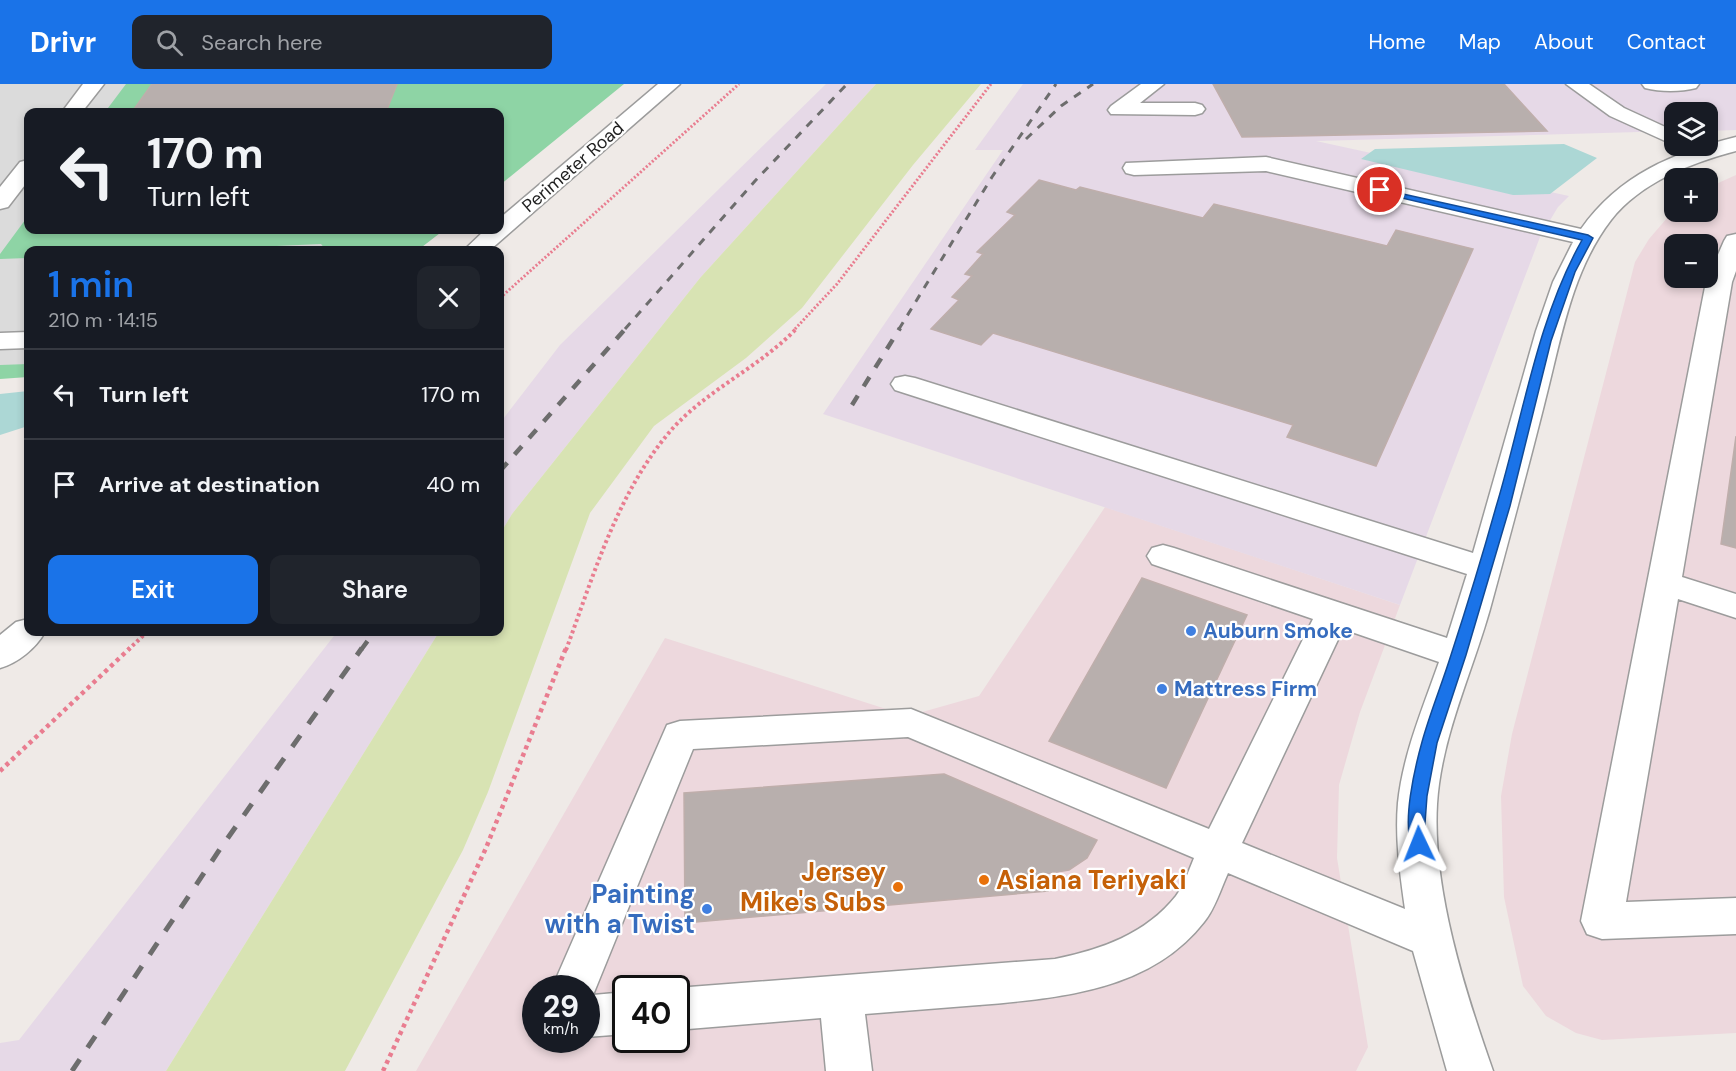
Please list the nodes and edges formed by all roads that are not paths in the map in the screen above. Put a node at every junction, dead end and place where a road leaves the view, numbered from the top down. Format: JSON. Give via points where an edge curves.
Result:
{"nodes":[{"id":1,"x":94,"y":84,"type":"edge"},
{"id":2,"x":670,"y":84,"type":"edge"},
{"id":3,"x":1154,"y":84,"type":"edge"},
{"id":4,"x":1576,"y":84,"type":"edge"},
{"id":5,"x":1652,"y":84,"type":"edge"},
{"id":6,"x":1689,"y":84,"type":"edge"},
{"id":7,"x":75,"y":108,"type":"edge"},
{"id":8,"x":1195,"y":109,"type":"dead end"},
{"id":9,"x":1664,"y":134,"type":"edge"},
{"id":10,"x":1736,"y":144,"type":"edge"},
{"id":11,"x":1718,"y":146,"type":"edge"},
{"id":12,"x":1686,"y":156,"type":"edge"},
{"id":13,"x":1134,"y":168,"type":"dead end"},
{"id":14,"x":24,"y":170,"type":"edge"},
{"id":15,"x":4,"y":193,"type":"edge"},
{"id":16,"x":504,"y":226,"type":"edge"},
{"id":17,"x":495,"y":234,"type":"edge"},
{"id":18,"x":1588,"y":238,"type":"junction"},
{"id":19,"x":1736,"y":241,"type":"edge"},
{"id":20,"x":481,"y":246,"type":"edge"},
{"id":21,"x":24,"y":339,"type":"edge"},
{"id":22,"x":0,"y":341,"type":"edge"},
{"id":23,"x":905,"y":384,"type":"dead end"},
{"id":24,"x":1163,"y":556,"type":"dead end"},
{"id":25,"x":1485,"y":568,"type":"junction"},
{"id":26,"x":1664,"y":583,"type":"junction"},
{"id":27,"x":1736,"y":606,"type":"edge"},
{"id":28,"x":1333,"y":613,"type":"junction"},
{"id":29,"x":24,"y":634,"type":"edge"},
{"id":30,"x":0,"y":655,"type":"edge"},
{"id":31,"x":1459,"y":655,"type":"junction"},
{"id":32,"x":1219,"y":851,"type":"junction"},
{"id":33,"x":1736,"y":916,"type":"edge"},
{"id":34,"x":1434,"y":940,"type":"junction"},
{"id":35,"x":579,"y":975,"type":"edge"},
{"id":36,"x":841,"y":996,"type":"junction"},
{"id":37,"x":690,"y":1008,"type":"edge"},
{"id":38,"x":849,"y":1071,"type":"edge"},
{"id":39,"x":1470,"y":1071,"type":"edge"}],
"edges":[{"from":1,"to":7,"type":"street"},
{"from":2,"to":16,"type":"street","name":"Perimeter Road"},
{"from":3,"to":8,"type":"street","via":[[1118,110]]},
{"from":4,"to":9,"type":"street","via":[[1617,112]]},
{"from":5,"to":6,"type":"street"},
{"from":10,"to":11,"type":"street"},
{"from":12,"to":18,"type":"street","via":[[1628,193],[1605,214]]},
{"from":13,"to":18,"type":"street","via":[[1266,164]]},
{"from":14,"to":15,"type":"street"},
{"from":17,"to":20,"type":"street","name":"Perimeter Road"},
{"from":18,"to":25,"type":"street","via":[[1569,272],[1546,341]]},
{"from":19,"to":26,"type":"street","via":[[1719,282]]},
{"from":21,"to":22,"type":"street"},
{"from":23,"to":25,"type":"street"},
{"from":24,"to":28,"type":"street"},
{"from":25,"to":31,"type":"street"},
{"from":26,"to":27,"type":"street"},
{"from":26,"to":33,"type":"street","via":[[1602,921]]},
{"from":28,"to":31,"type":"street"},
{"from":28,"to":32,"type":"street"},
{"from":29,"to":30,"type":"street"},
{"from":31,"to":34,"type":"street","via":[[1429,743],[1419,796],[1422,886]]},
{"from":32,"to":34,"type":"street"},
{"from":32,"to":35,"type":"street","via":[[911,723],[680,735]]},
{"from":32,"to":36,"type":"street","via":[[1185,915],[1150,946],[1121,962],[1090,973],[1055,978]]},
{"from":34,"to":39,"type":"street"},
{"from":36,"to":37,"type":"street"},
{"from":36,"to":38,"type":"street"}]}
